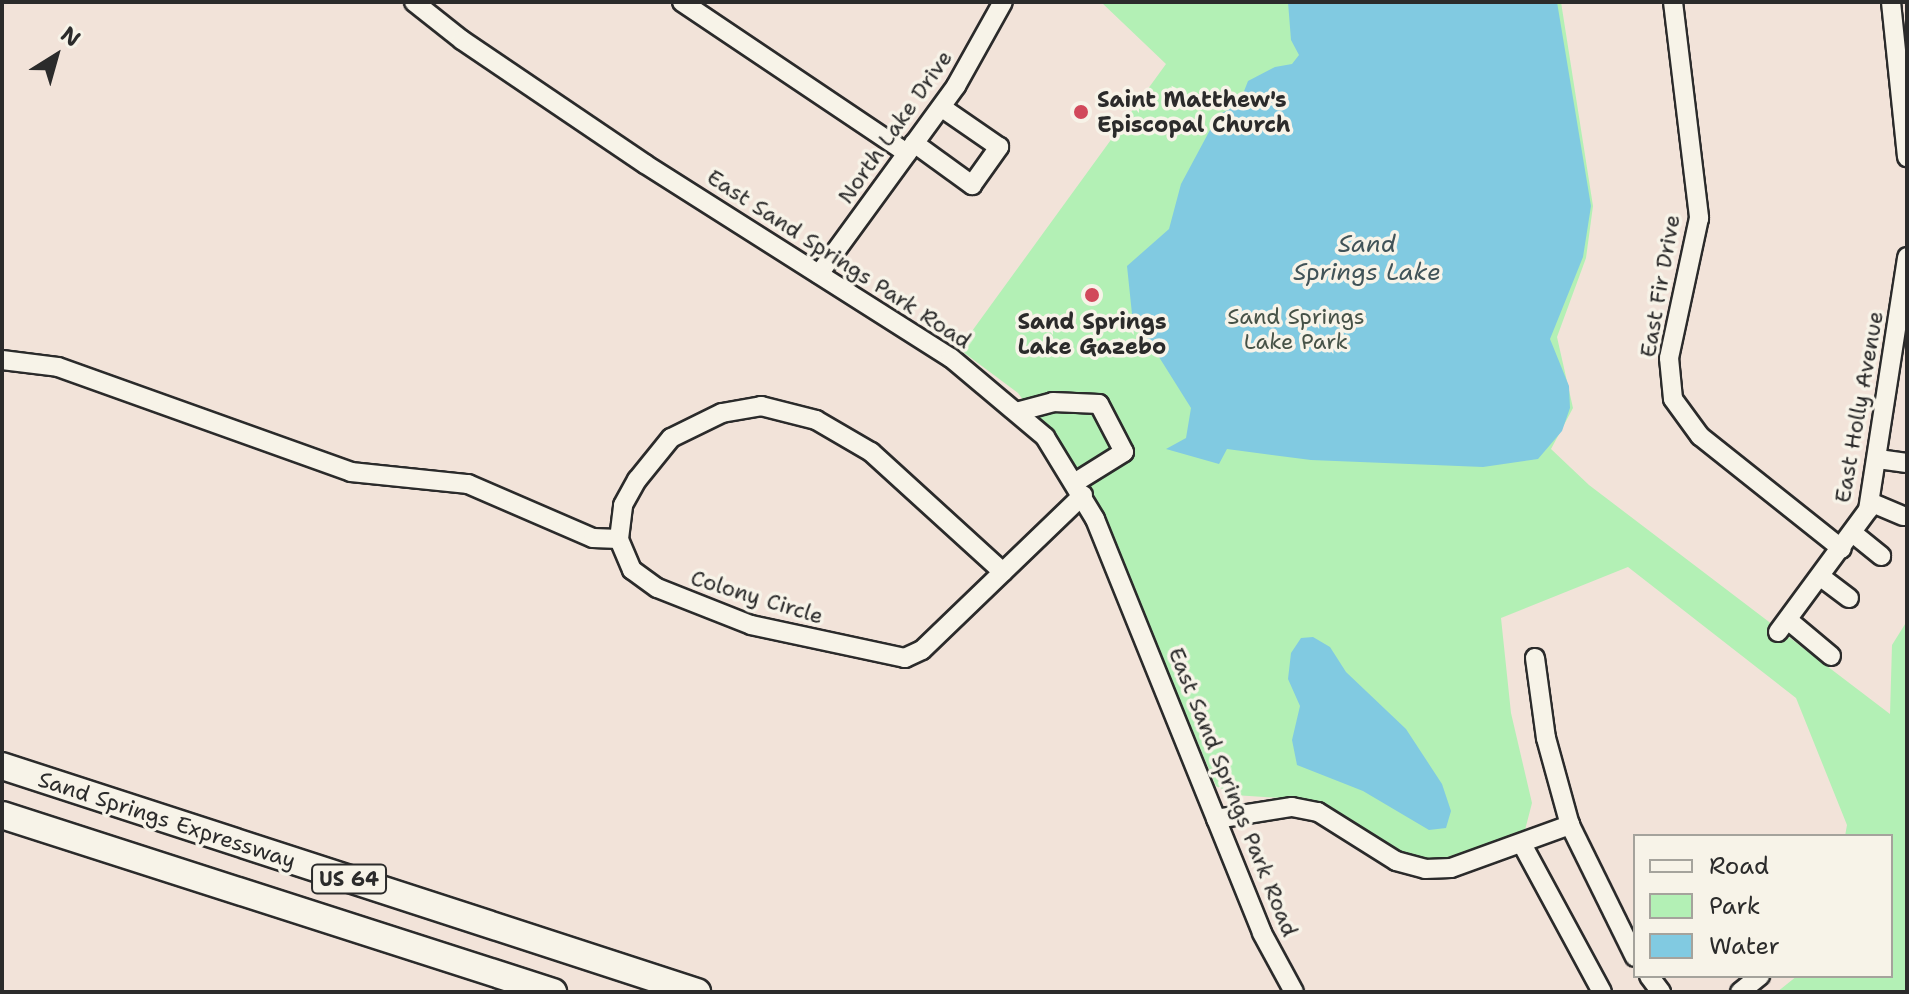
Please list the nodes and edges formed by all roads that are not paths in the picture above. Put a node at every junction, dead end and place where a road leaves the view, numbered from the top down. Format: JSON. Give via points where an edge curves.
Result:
{"nodes":[{"id":1,"x":414,"y":2,"type":"edge"},
{"id":2,"x":682,"y":2,"type":"edge"},
{"id":3,"x":1003,"y":2,"type":"edge"},
{"id":4,"x":1673,"y":2,"type":"edge"},
{"id":5,"x":1897,"y":7,"type":"edge"},
{"id":6,"x":941,"y":107,"type":"junction"},
{"id":7,"x":911,"y":148,"type":"junction"},
{"id":8,"x":1907,"y":157,"type":"edge"},
{"id":9,"x":1907,"y":257,"type":"edge"},
{"id":10,"x":819,"y":274,"type":"junction"},
{"id":11,"x":2,"y":360,"type":"edge"},
{"id":12,"x":1020,"y":411,"type":"junction"},
{"id":13,"x":1878,"y":459,"type":"junction"},
{"id":14,"x":1907,"y":463,"type":"edge"},
{"id":15,"x":1079,"y":488,"type":"junction"},
{"id":16,"x":1870,"y":502,"type":"junction"},
{"id":17,"x":1903,"y":516,"type":"dead end"},
{"id":18,"x":619,"y":539,"type":"junction"},
{"id":19,"x":1848,"y":542,"type":"junction"},
{"id":20,"x":1881,"y":556,"type":"dead end"},
{"id":21,"x":1003,"y":572,"type":"junction"},
{"id":22,"x":1821,"y":577,"type":"junction"},
{"id":23,"x":1849,"y":598,"type":"dead end"},
{"id":24,"x":1831,"y":656,"type":"dead end"},
{"id":25,"x":1535,"y":658,"type":"dead end"},
{"id":26,"x":2,"y":766,"type":"edge"},
{"id":27,"x":2,"y":815,"type":"edge"},
{"id":28,"x":1216,"y":819,"type":"junction"},
{"id":29,"x":1570,"y":825,"type":"junction"},
{"id":30,"x":1522,"y":844,"type":"junction"},
{"id":31,"x":1633,"y":953,"type":"edge"},
{"id":32,"x":1758,"y":978,"type":"edge"},
{"id":33,"x":553,"y":992,"type":"edge"},
{"id":34,"x":697,"y":992,"type":"edge"},
{"id":35,"x":1294,"y":992,"type":"edge"},
{"id":36,"x":1602,"y":992,"type":"edge"},
{"id":37,"x":1740,"y":992,"type":"edge"}],
"edges":[{"from":1,"to":10,"type":"street","name":"East Sand Springs Park Road","via":[[475,49]]},
{"from":2,"to":7,"type":"street"},
{"from":3,"to":6,"type":"street","name":"North Lake Drive"},
{"from":4,"to":19,"type":"street","name":"East Fir Drive","via":[[1699,218],[1669,358],[1673,399],[1700,436]]},
{"from":5,"to":8,"type":"street"},
{"from":6,"to":7,"type":"street","name":"North Lake Drive"},
{"from":6,"to":7,"type":"street","via":[[999,147],[972,185]]},
{"from":7,"to":10,"type":"street","name":"North Lake Drive"},
{"from":9,"to":13,"type":"street","name":"East Holly Avenue"},
{"from":10,"to":12,"type":"street","name":"East Sand Springs Park Road","via":[[899,322]]},
{"from":11,"to":18,"type":"street","via":[[58,367],[351,472],[468,484],[593,538]]},
{"from":12,"to":15,"type":"street","name":"East Sand Springs Park Road"},
{"from":12,"to":15,"type":"street","name":"Colony Circle","via":[[1053,402],[1099,404],[1124,452]]},
{"from":13,"to":14,"type":"street"},
{"from":13,"to":16,"type":"street","name":"East Holly Avenue"},
{"from":15,"to":21,"type":"street","name":"Colony Circle"},
{"from":15,"to":28,"type":"street","name":"East Sand Springs Park Road"},
{"from":16,"to":17,"type":"street"},
{"from":16,"to":19,"type":"street","name":"East Holly Avenue"},
{"from":18,"to":21,"type":"street","name":"Colony Circle","via":[[632,570],[681,599],[751,625],[888,659],[922,650]]},
{"from":18,"to":21,"type":"street","via":[[623,505],[654,453],[690,427],[761,406],[816,420],[861,445]]},
{"from":19,"to":20,"type":"street","name":"East Fir Drive"},
{"from":19,"to":22,"type":"street","name":"East Holly Avenue"},
{"from":22,"to":23,"type":"street"},
{"from":22,"to":24,"type":"street","name":"East Holly Avenue","via":[[1783,626]]},
{"from":25,"to":29,"type":"street","via":[[1546,738]]},
{"from":26,"to":34,"type":"highway","name":"Sand Springs Expressway","number":"US 64"},
{"from":27,"to":33,"type":"highway","name":"Sand Springs Expressway","number":"US 64"},
{"from":28,"to":30,"type":"street","via":[[1292,807],[1318,812],[1396,861],[1425,869],[1451,868]]},
{"from":28,"to":35,"type":"street","name":"East Sand Springs Park Road","via":[[1262,933]]},
{"from":29,"to":30,"type":"street"},
{"from":29,"to":31,"type":"street"},
{"from":30,"to":36,"type":"street"},
{"from":32,"to":37,"type":"street"}]}
